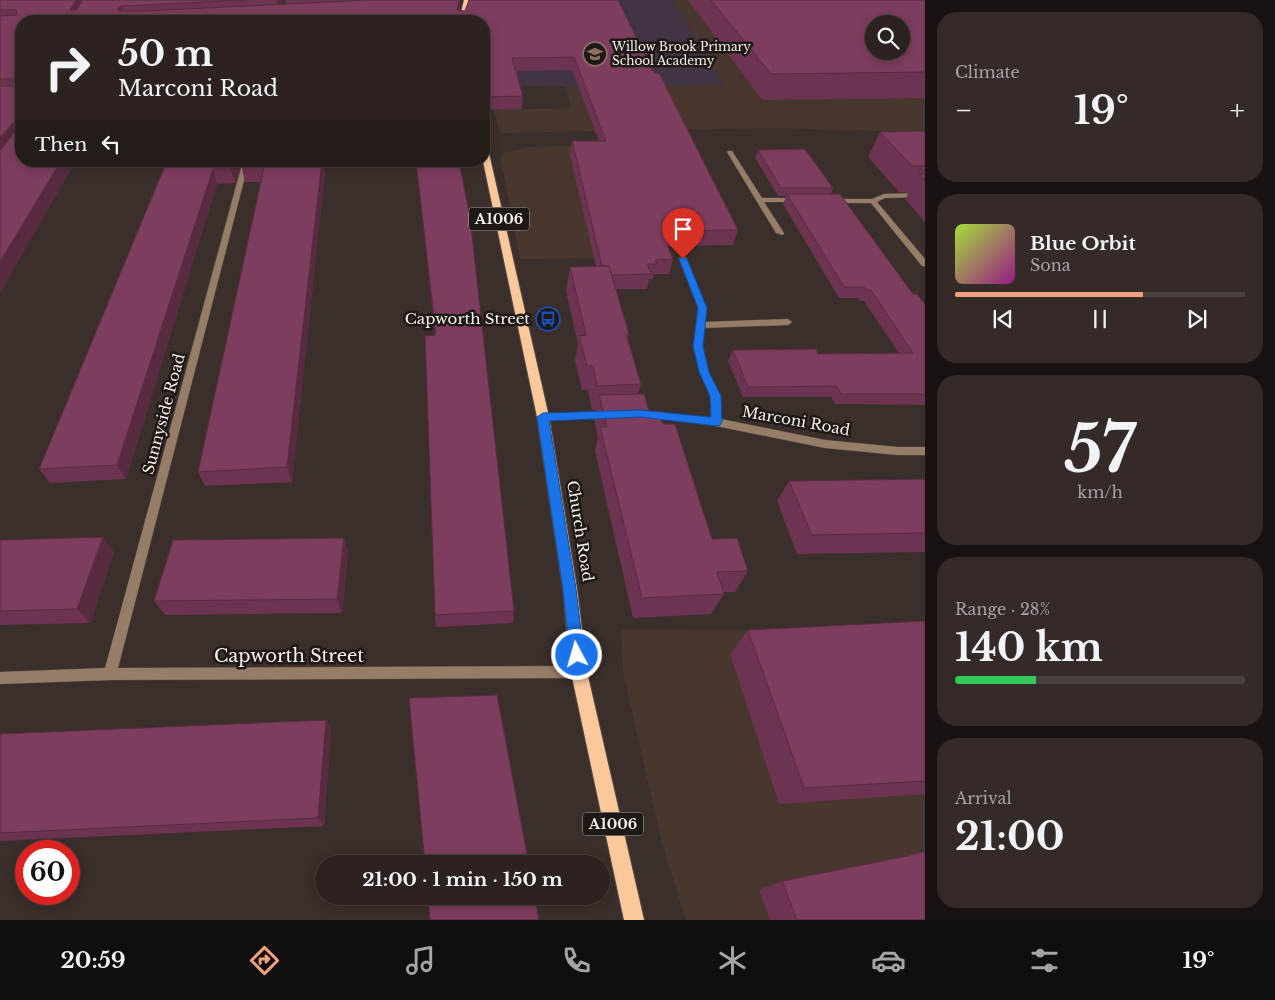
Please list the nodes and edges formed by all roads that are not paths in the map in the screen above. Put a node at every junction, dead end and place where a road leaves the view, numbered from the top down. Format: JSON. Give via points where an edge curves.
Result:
{"nodes":[{"id":1,"x":730,"y":152,"type":"dead end"},
{"id":2,"x":244,"y":167,"type":"edge"},
{"id":3,"x":488,"y":167,"type":"edge"},
{"id":4,"x":925,"y":195,"type":"edge"},
{"id":5,"x":759,"y":200,"type":"junction"},
{"id":6,"x":806,"y":200,"type":"edge"},
{"id":7,"x":825,"y":201,"type":"edge"},
{"id":8,"x":873,"y":201,"type":"junction"},
{"id":9,"x":780,"y":233,"type":"dead end"},
{"id":10,"x":683,"y":259,"type":"dead end"},
{"id":11,"x":925,"y":264,"type":"edge"},
{"id":12,"x":788,"y":322,"type":"dead end"},
{"id":13,"x":699,"y":326,"type":"junction"},
{"id":14,"x":622,"y":414,"type":"edge"},
{"id":15,"x":640,"y":414,"type":"edge"},
{"id":16,"x":543,"y":417,"type":"junction"},
{"id":17,"x":716,"y":422,"type":"junction"},
{"id":18,"x":925,"y":451,"type":"edge"},
{"id":19,"x":578,"y":672,"type":"junction"},
{"id":20,"x":110,"y":674,"type":"junction"},
{"id":21,"x":0,"y":678,"type":"edge"},
{"id":22,"x":634,"y":920,"type":"edge"}],
"edges":[{"from":1,"to":5,"type":"street"},
{"from":2,"to":20,"type":"street","name":"Sunnyside Road"},
{"from":3,"to":16,"type":"main road","name":"Church Road","number":"A1006"},
{"from":4,"to":8,"type":"street","via":[[884,196]]},
{"from":5,"to":6,"type":"street"},
{"from":5,"to":9,"type":"street"},
{"from":7,"to":8,"type":"street"},
{"from":8,"to":11,"type":"street"},
{"from":10,"to":13,"type":"street","via":[[702,308]]},
{"from":12,"to":13,"type":"street"},
{"from":13,"to":17,"type":"street","via":[[698,346],[704,372],[715,396]]},
{"from":14,"to":16,"type":"street"},
{"from":15,"to":17,"type":"street","name":"Marconi Road"},
{"from":16,"to":19,"type":"main road","name":"Church Road","number":"A1006","via":[[570,589]]},
{"from":17,"to":18,"type":"street","name":"Marconi Road","via":[[825,444]]},
{"from":19,"to":20,"type":"street","name":"Capworth Street"},
{"from":19,"to":22,"type":"main road","name":"Church Road","number":"A1006"},
{"from":20,"to":21,"type":"street","name":"Capworth Street"}]}
